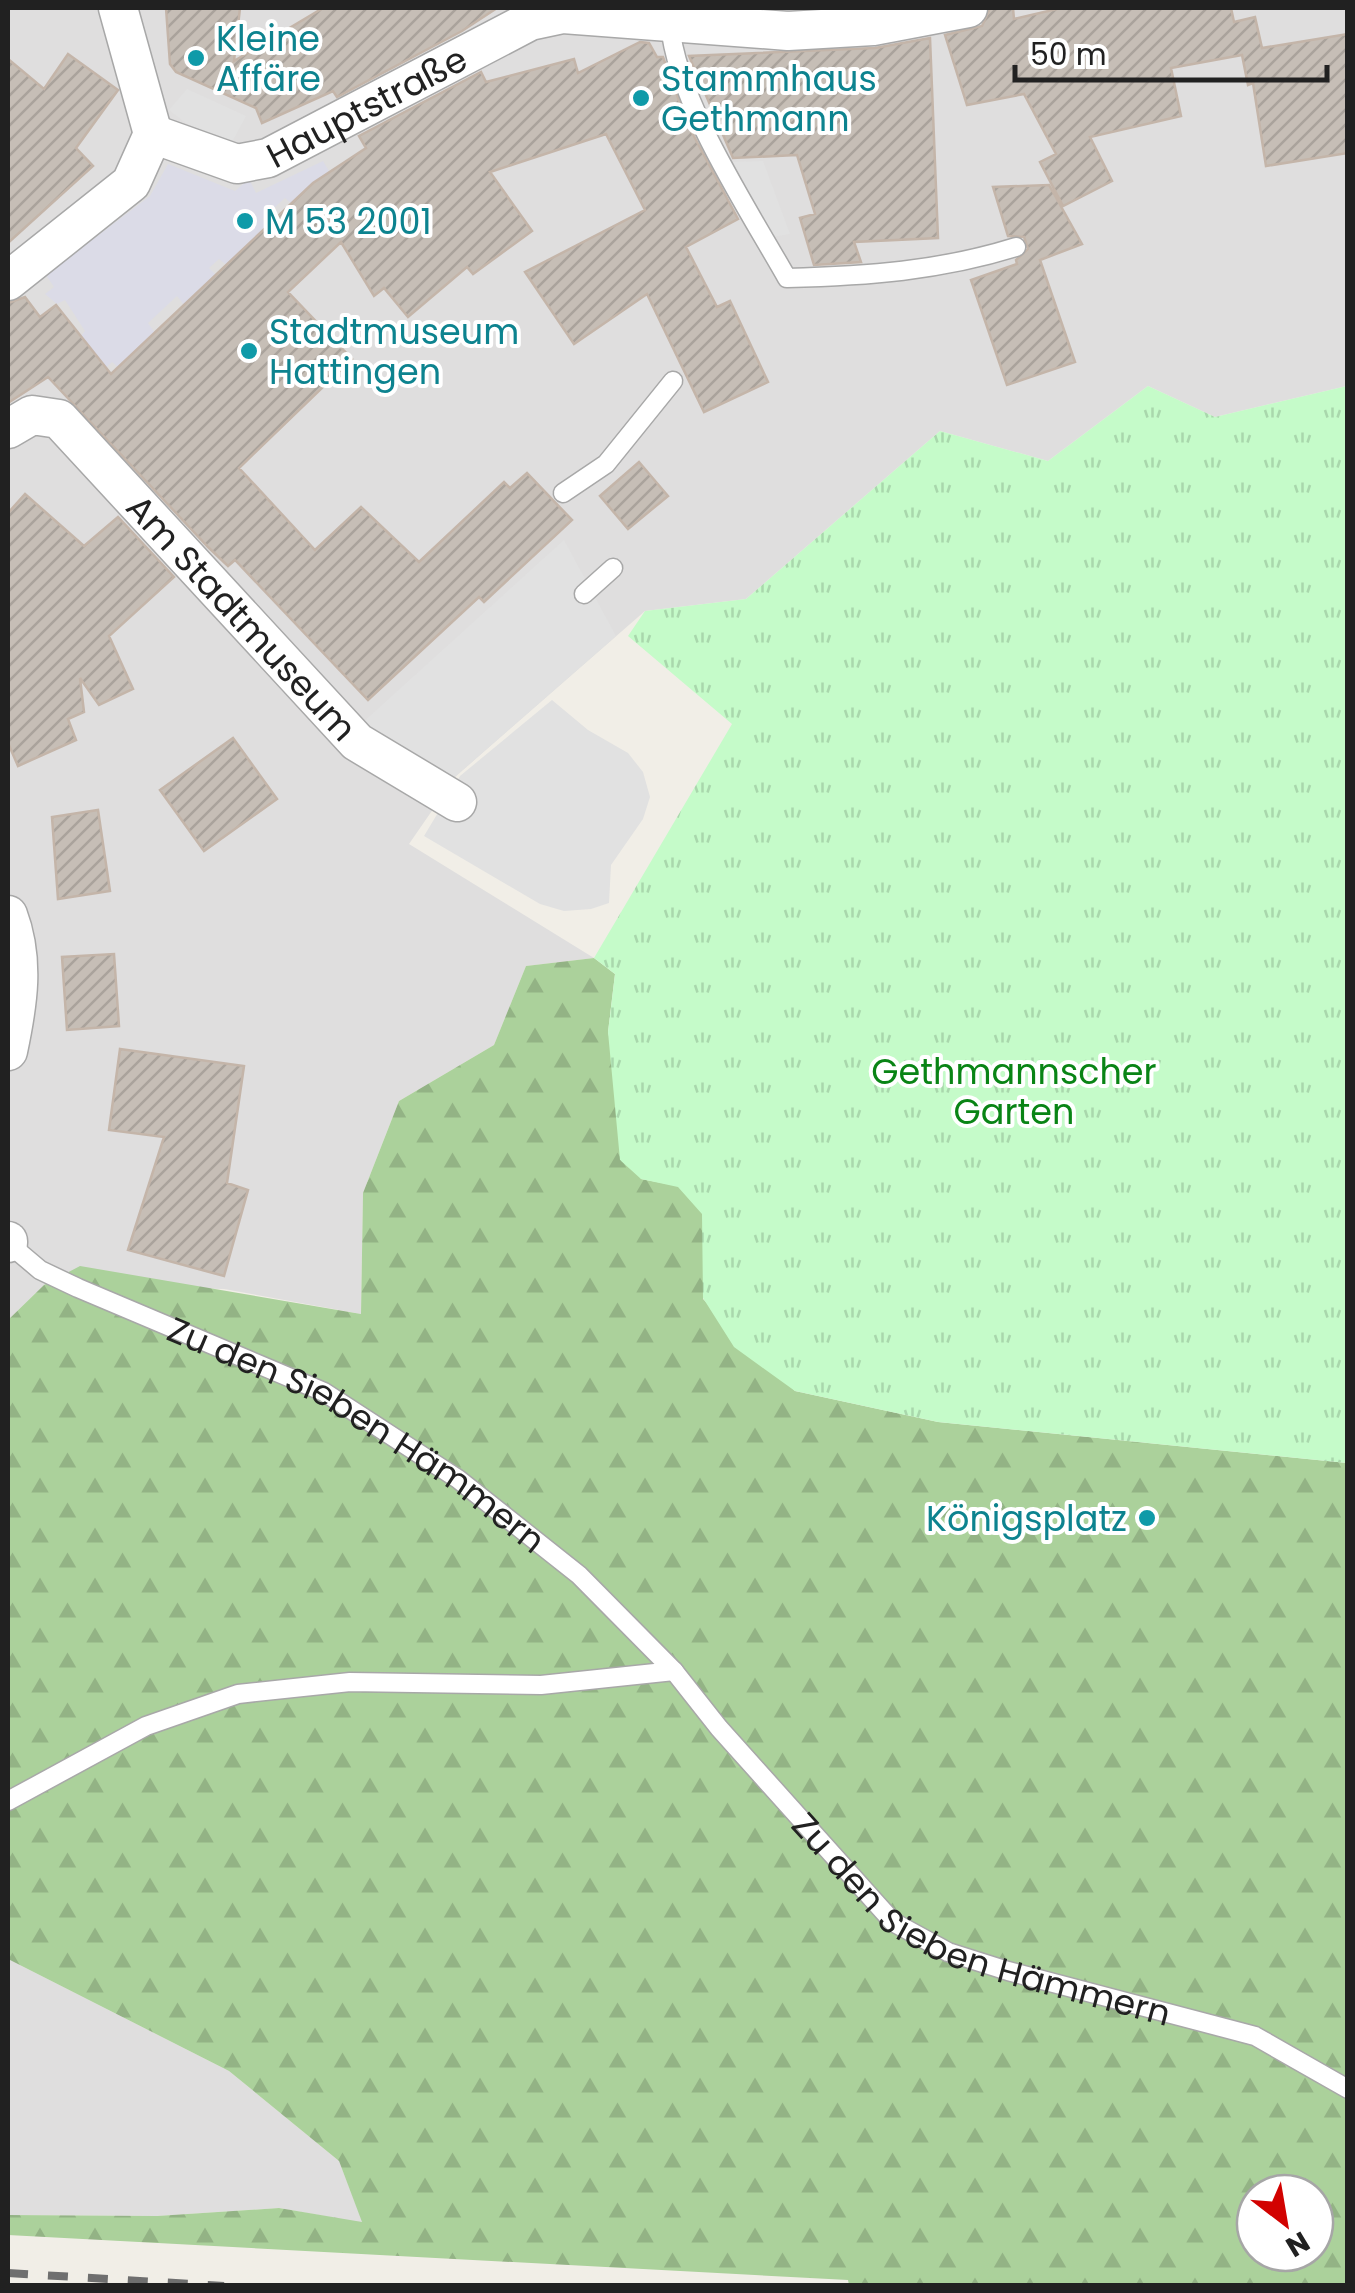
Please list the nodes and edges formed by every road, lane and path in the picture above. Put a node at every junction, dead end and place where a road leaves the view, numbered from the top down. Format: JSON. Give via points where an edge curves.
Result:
{"nodes":[{"id":1,"x":118,"y":8,"type":"edge"},
{"id":2,"x":968,"y":8,"type":"edge"},
{"id":3,"x":564,"y":11,"type":"edge"},
{"id":4,"x":670,"y":24,"type":"junction"},
{"id":5,"x":153,"y":134,"type":"junction"},
{"id":6,"x":1016,"y":247,"type":"dead end"},
{"id":7,"x":8,"y":280,"type":"edge"},
{"id":8,"x":673,"y":381,"type":"dead end"},
{"id":9,"x":8,"y":429,"type":"edge"},
{"id":10,"x":563,"y":493,"type":"dead end"},
{"id":11,"x":613,"y":568,"type":"dead end"},
{"id":12,"x":584,"y":594,"type":"dead end"},
{"id":13,"x":458,"y":802,"type":"dead end"},
{"id":14,"x":8,"y":915,"type":"edge"},
{"id":15,"x":8,"y":1050,"type":"edge"},
{"id":16,"x":8,"y":1242,"type":"edge"},
{"id":17,"x":674,"y":1670,"type":"junction"},
{"id":18,"x":8,"y":1801,"type":"edge"},
{"id":19,"x":1348,"y":2088,"type":"edge"}],
"edges":[{"from":1,"to":5,"type":"street"},
{"from":2,"to":4,"type":"street","name":"Hauptstraße","via":[[874,26],[788,31]]},
{"from":3,"to":4,"type":"street","name":"Hauptstraße"},
{"from":3,"to":5,"type":"street","name":"Hauptstraße","via":[[530,21],[282,152],[237,164]]},
{"from":4,"to":6,"type":"lane","via":[[672,55],[695,108],[786,278],[955,266]]},
{"from":5,"to":7,"type":"street","via":[[130,183]]},
{"from":8,"to":10,"type":"lane","via":[[606,464]]},
{"from":9,"to":13,"type":"street","name":"Am Stadtmuseum","via":[[32,415],[59,419],[358,742]]},
{"from":11,"to":12,"type":"lane"},
{"from":14,"to":15,"type":"street","via":[[19,945],[18,1006]]},
{"from":16,"to":17,"type":"lane","name":"Zu den Sieben Hämmern","via":[[40,1270],[324,1392],[458,1479],[579,1575]]},
{"from":17,"to":18,"type":"lane","via":[[541,1685],[350,1682],[238,1694],[146,1726]]},
{"from":17,"to":19,"type":"lane","name":"Zu den Sieben Hämmern","via":[[893,1922],[948,1952],[1008,1971],[1255,2036]]}]}
